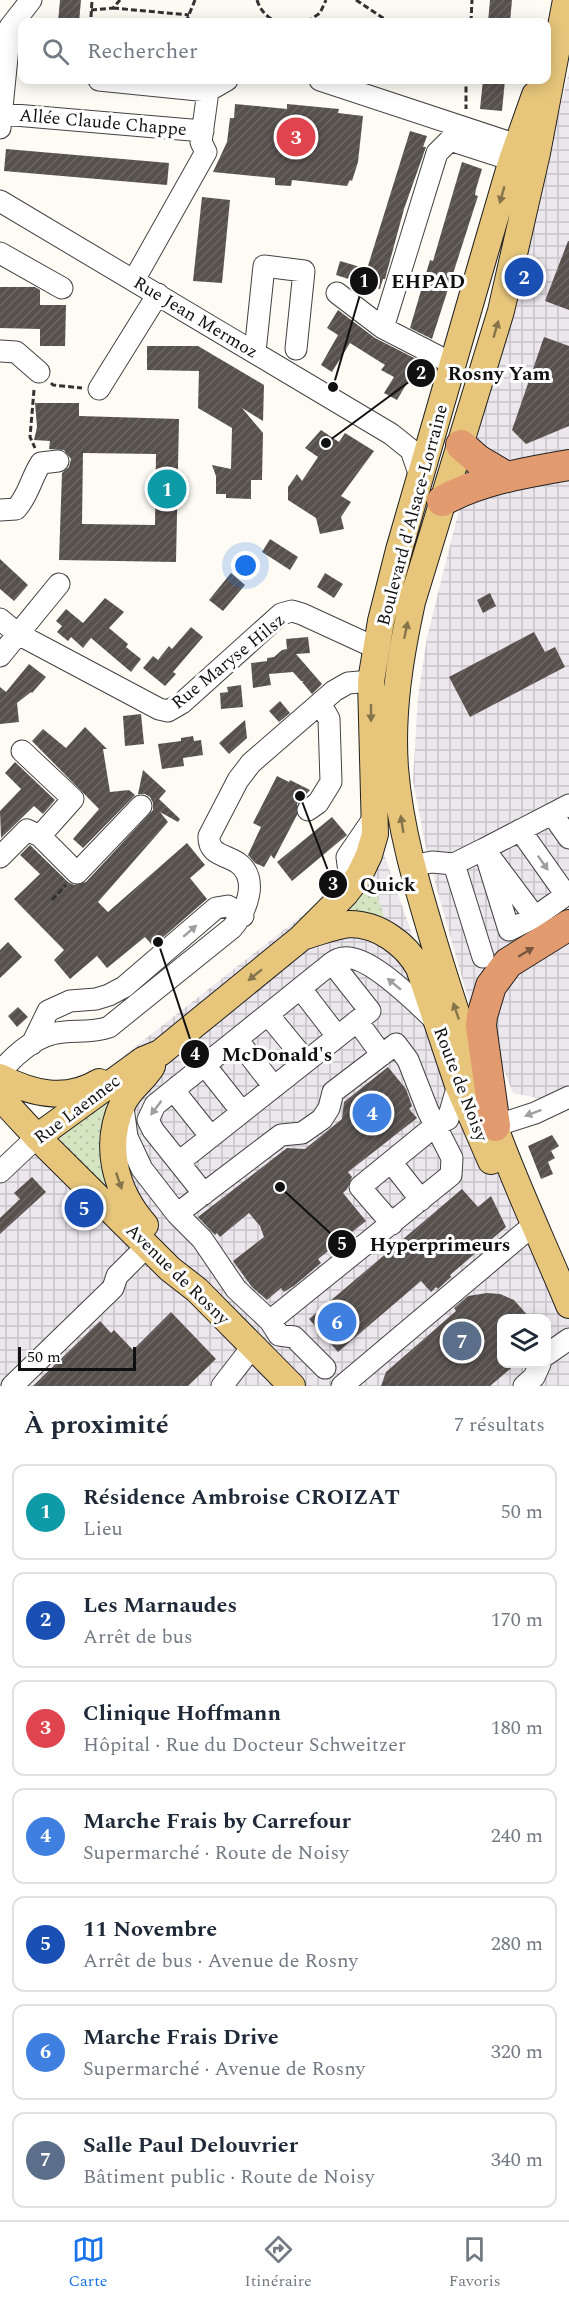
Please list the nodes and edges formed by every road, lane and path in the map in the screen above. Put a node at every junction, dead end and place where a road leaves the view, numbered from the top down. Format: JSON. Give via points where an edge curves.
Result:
{"nodes":[{"id":1,"x":31,"y":0,"type":"edge"},
{"id":2,"x":92,"y":0,"type":"edge"},
{"id":3,"x":120,"y":0,"type":"edge"},
{"id":4,"x":195,"y":0,"type":"edge"},
{"id":5,"x":257,"y":0,"type":"edge"},
{"id":6,"x":326,"y":0,"type":"edge"},
{"id":7,"x":356,"y":0,"type":"edge"},
{"id":8,"x":472,"y":0,"type":"edge"},
{"id":9,"x":566,"y":0,"type":"edge"},
{"id":10,"x":113,"y":8,"type":"junction"},
{"id":11,"x":91,"y":10,"type":"junction"},
{"id":12,"x":189,"y":15,"type":"junction"},
{"id":13,"x":91,"y":17,"type":"dead end"},
{"id":14,"x":18,"y":18,"type":"edge"},
{"id":15,"x":188,"y":18,"type":"edge"},
{"id":16,"x":269,"y":18,"type":"edge"},
{"id":17,"x":313,"y":18,"type":"edge"},
{"id":18,"x":383,"y":18,"type":"edge"},
{"id":19,"x":471,"y":18,"type":"edge"},
{"id":20,"x":560,"y":26,"type":"junction"},
{"id":21,"x":11,"y":28,"type":"edge"},
{"id":22,"x":551,"y":50,"type":"edge"},
{"id":23,"x":551,"y":76,"type":"edge"},
{"id":24,"x":135,"y":84,"type":"edge"},
{"id":25,"x":221,"y":84,"type":"edge"},
{"id":26,"x":332,"y":84,"type":"edge"},
{"id":27,"x":464,"y":84,"type":"edge"},
{"id":28,"x":539,"y":84,"type":"edge"},
{"id":29,"x":549,"y":84,"type":"edge"},
{"id":30,"x":208,"y":92,"type":"junction"},
{"id":31,"x":1,"y":121,"type":"edge"},
{"id":32,"x":466,"y":129,"type":"junction"},
{"id":33,"x":203,"y":131,"type":"junction"},
{"id":34,"x":515,"y":153,"type":"junction"},
{"id":35,"x":0,"y":201,"type":"edge"},
{"id":36,"x":0,"y":253,"type":"edge"},
{"id":37,"x":134,"y":280,"type":"junction"},
{"id":38,"x":62,"y":288,"type":"dead end"},
{"id":39,"x":337,"y":293,"type":"dead end"},
{"id":40,"x":158,"y":294,"type":"junction"},
{"id":41,"x":382,"y":328,"type":"junction"},
{"id":42,"x":296,"y":349,"type":"dead end"},
{"id":43,"x":0,"y":351,"type":"edge"},
{"id":44,"x":255,"y":352,"type":"junction"},
{"id":45,"x":453,"y":364,"type":"junction"},
{"id":46,"x":44,"y":382,"type":"junction"},
{"id":47,"x":99,"y":389,"type":"joint"},
{"id":48,"x":433,"y":432,"type":"junction"},
{"id":49,"x":392,"y":434,"type":"junction"},
{"id":50,"x":460,"y":445,"type":"junction"},
{"id":51,"x":50,"y":462,"type":"joint"},
{"id":52,"x":569,"y":465,"type":"edge"},
{"id":53,"x":420,"y":476,"type":"junction"},
{"id":54,"x":505,"y":476,"type":"junction"},
{"id":55,"x":442,"y":501,"type":"junction"},
{"id":56,"x":0,"y":510,"type":"edge"},
{"id":57,"x":399,"y":550,"type":"junction"},
{"id":58,"x":59,"y":584,"type":"dead end"},
{"id":59,"x":0,"y":619,"type":"edge"},
{"id":60,"x":18,"y":634,"type":"junction"},
{"id":61,"x":376,"y":648,"type":"junction"},
{"id":62,"x":0,"y":656,"type":"edge"},
{"id":63,"x":371,"y":681,"type":"junction"},
{"id":64,"x":320,"y":703,"type":"junction"},
{"id":65,"x":22,"y":751,"type":"dead end"},
{"id":66,"x":141,"y":806,"type":"dead end"},
{"id":67,"x":560,"y":809,"type":"edge"},
{"id":68,"x":308,"y":810,"type":"dead end"},
{"id":69,"x":520,"y":830,"type":"junction"},
{"id":70,"x":40,"y":836,"type":"junction"},
{"id":71,"x":569,"y":838,"type":"edge"},
{"id":72,"x":484,"y":849,"type":"junction"},
{"id":73,"x":0,"y":857,"type":"edge"},
{"id":74,"x":454,"y":864,"type":"junction"},
{"id":75,"x":411,"y":866,"type":"junction"},
{"id":76,"x":567,"y":894,"type":"edge"},
{"id":77,"x":243,"y":916,"type":"junction"},
{"id":78,"x":535,"y":916,"type":"junction"},
{"id":79,"x":569,"y":925,"type":"edge"},
{"id":80,"x":301,"y":938,"type":"junction"},
{"id":81,"x":483,"y":957,"type":"dead end"},
{"id":82,"x":148,"y":966,"type":"junction"},
{"id":83,"x":340,"y":973,"type":"dead end"},
{"id":84,"x":163,"y":984,"type":"junction"},
{"id":85,"x":306,"y":997,"type":"dead end"},
{"id":86,"x":357,"y":1021,"type":"junction"},
{"id":87,"x":274,"y":1022,"type":"dead end"},
{"id":88,"x":437,"y":1022,"type":"junction"},
{"id":89,"x":337,"y":1036,"type":"junction"},
{"id":90,"x":32,"y":1044,"type":"junction"},
{"id":91,"x":243,"y":1047,"type":"dead end"},
{"id":92,"x":160,"y":1053,"type":"junction"},
{"id":93,"x":382,"y":1054,"type":"junction"},
{"id":94,"x":306,"y":1061,"type":"junction"},
{"id":95,"x":211,"y":1073,"type":"dead end"},
{"id":96,"x":0,"y":1075,"type":"edge"},
{"id":97,"x":458,"y":1085,"type":"junction"},
{"id":98,"x":178,"y":1086,"type":"junction"},
{"id":99,"x":274,"y":1087,"type":"junction"},
{"id":100,"x":25,"y":1089,"type":"junction"},
{"id":101,"x":0,"y":1097,"type":"edge"},
{"id":102,"x":569,"y":1097,"type":"edge"},
{"id":103,"x":123,"y":1104,"type":"junction"},
{"id":104,"x":242,"y":1112,"type":"junction"},
{"id":105,"x":482,"y":1120,"type":"junction"},
{"id":106,"x":436,"y":1125,"type":"junction"},
{"id":107,"x":37,"y":1137,"type":"junction"},
{"id":108,"x":211,"y":1137,"type":"junction"},
{"id":109,"x":179,"y":1162,"type":"junction"},
{"id":110,"x":391,"y":1162,"type":"junction"},
{"id":111,"x":0,"y":1172,"type":"edge"},
{"id":112,"x":204,"y":1194,"type":"junction"},
{"id":113,"x":421,"y":1200,"type":"junction"},
{"id":114,"x":177,"y":1214,"type":"junction"},
{"id":115,"x":392,"y":1224,"type":"junction"},
{"id":116,"x":525,"y":1233,"type":"junction"},
{"id":117,"x":148,"y":1245,"type":"junction"},
{"id":118,"x":197,"y":1290,"type":"junction"},
{"id":119,"x":569,"y":1305,"type":"edge"},
{"id":120,"x":569,"y":1318,"type":"edge"},
{"id":121,"x":270,"y":1321,"type":"junction"},
{"id":122,"x":569,"y":1339,"type":"edge"},
{"id":123,"x":253,"y":1346,"type":"junction"},
{"id":124,"x":551,"y":1352,"type":"edge"},
{"id":125,"x":325,"y":1368,"type":"dead end"},
{"id":126,"x":538,"y":1368,"type":"edge"},
{"id":127,"x":12,"y":1386,"type":"edge"},
{"id":128,"x":222,"y":1386,"type":"edge"},
{"id":129,"x":292,"y":1386,"type":"edge"},
{"id":130,"x":342,"y":1386,"type":"edge"},
{"id":131,"x":524,"y":1386,"type":"edge"}],
"edges":[{"from":1,"to":14,"type":"street"},
{"from":2,"to":11,"type":"path"},
{"from":3,"to":10,"type":"path"},
{"from":4,"to":12,"type":"path"},
{"from":5,"to":16,"type":"path"},
{"from":6,"to":17,"type":"path"},
{"from":7,"to":18,"type":"path"},
{"from":8,"to":19,"type":"path"},
{"from":9,"to":20,"type":"main road","name":"Boulevard d'Alsace-Lorraine"},
{"from":10,"to":11,"type":"path"},
{"from":10,"to":12,"type":"path"},
{"from":11,"to":13,"type":"path"},
{"from":12,"to":15,"type":"path"},
{"from":20,"to":22,"type":"main road","name":"Boulevard d'Alsace-Lorraine"},
{"from":23,"to":20,"type":"main road","name":"Boulevard d'Alsace-Lorraine","one_way":true},
{"from":21,"to":31,"type":"street"},
{"from":24,"to":30,"type":"street"},
{"from":25,"to":30,"type":"street"},
{"from":26,"to":32,"type":"street"},
{"from":27,"to":32,"type":"path"},
{"from":28,"to":34,"type":"main road","name":"Boulevard d'Alsace-Lorraine"},
{"from":50,"to":29,"type":"main road","name":"Boulevard d'Alsace-Lorraine","one_way":true,"via":[[513,263]]},
{"from":30,"to":33,"type":"street"},
{"from":31,"to":33,"type":"street","name":"Allée Claude Chappe"},
{"from":32,"to":34,"type":"street"},
{"from":33,"to":37,"type":"street","via":[[201,142],[206,152]]},
{"from":34,"to":41,"type":"street","via":[[450,140],[437,153]]},
{"from":34,"to":45,"type":"main road","name":"Boulevard d'Alsace-Lorraine","one_way":true},
{"from":35,"to":37,"type":"street","name":"Rue Jean Mermoz"},
{"from":36,"to":38,"type":"street"},
{"from":37,"to":40,"type":"street","name":"Rue Jean Mermoz"},
{"from":39,"to":41,"type":"street"},
{"from":40,"to":44,"type":"street","name":"Rue Jean Mermoz"},
{"from":40,"to":47,"type":"street"},
{"from":41,"to":45,"type":"street"},
{"from":42,"to":44,"type":"street","via":[[304,271],[264,266]]},
{"from":43,"to":46,"type":"street","via":[[16,352]]},
{"from":44,"to":49,"type":"street","name":"Rue Jean Mermoz"},
{"from":45,"to":48,"type":"main road","name":"Boulevard d'Alsace-Lorraine"},
{"from":46,"to":47,"type":"path"},
{"from":46,"to":51,"type":"path","via":[[33,391],[30,437]]},
{"from":48,"to":49,"type":"street","name":"Rue Jean Mermoz","via":[[413,438]]},
{"from":48,"to":50,"type":"street"},
{"from":48,"to":53,"type":"main road","name":"Boulevard d'Alsace-Lorraine"},
{"from":49,"to":53,"type":"street","name":"Rue Jean Mermoz","via":[[411,450]]},
{"from":50,"to":54,"type":"highway"},
{"from":50,"to":55,"type":"main road","name":"Boulevard d'Alsace-Lorraine"},
{"from":51,"to":56,"type":"street","via":[[34,473],[24,500],[16,509]]},
{"from":52,"to":54,"type":"highway"},
{"from":53,"to":57,"type":"main road","name":"Boulevard d'Alsace-Lorraine"},
{"from":54,"to":55,"type":"highway"},
{"from":55,"to":57,"type":"main road","via":[[421,514]]},
{"from":75,"to":55,"type":"main road","name":"Boulevard d'Alsace-Lorraine","one_way":true,"via":[[395,767],[396,692],[412,602]]},
{"from":57,"to":61,"type":"main road","name":"Boulevard d'Alsace-Lorraine"},
{"from":58,"to":60,"type":"street"},
{"from":59,"to":60,"type":"street"},
{"from":60,"to":61,"type":"street","name":"Rue Maryse Hilsz","via":[[168,711],[286,612],[302,614]]},
{"from":60,"to":62,"type":"street"},
{"from":61,"to":63,"type":"main road","name":"Boulevard d'Alsace-Lorraine"},
{"from":63,"to":64,"type":"street","via":[[342,686]]},
{"from":63,"to":80,"type":"main road","name":"Boulevard d'Alsace-Lorraine","one_way":true,"via":[[375,834],[369,855],[351,888]]},
{"from":64,"to":68,"type":"street","via":[[329,719],[332,782],[318,803]]},
{"from":64,"to":77,"type":"street","via":[[251,763],[209,836],[214,852],[238,863],[245,871],[248,903]]},
{"from":65,"to":70,"type":"street","via":[[73,799]]},
{"from":66,"to":70,"type":"street","via":[[77,873]]},
{"from":67,"to":69,"type":"street"},
{"from":67,"to":71,"type":"street"},
{"from":69,"to":72,"type":"street"},
{"from":69,"to":76,"type":"street","one_way":true},
{"from":70,"to":73,"type":"street","via":[[27,830]]},
{"from":72,"to":74,"type":"street"},
{"from":72,"to":78,"type":"street"},
{"from":72,"to":78,"type":"street","via":[[509,930]]},
{"from":74,"to":75,"type":"street","via":[[432,862]]},
{"from":74,"to":81,"type":"street"},
{"from":105,"to":75,"type":"main road","name":"Boulevard d'Alsace-Lorraine","one_way":true},
{"from":76,"to":78,"type":"street"},
{"from":82,"to":77,"type":"street","one_way":true,"via":[[216,909],[228,906]]},
{"from":77,"to":84,"type":"street"},
{"from":105,"to":79,"type":"highway","one_way":true,"via":[[481,1026],[491,986],[508,963]]},
{"from":80,"to":88,"type":"main road","name":"Route de Noisy","via":[[348,924],[365,925],[396,941],[419,968]]},
{"from":80,"to":92,"type":"main road","name":"Rue Laennec","one_way":true},
{"from":82,"to":84,"type":"street"},
{"from":82,"to":90,"type":"street","via":[[109,995],[70,1001],[48,1011]]},
{"from":83,"to":86,"type":"street","via":[[369,1011]]},
{"from":84,"to":90,"type":"street","via":[[109,1027],[52,1034]]},
{"from":85,"to":89,"type":"street"},
{"from":86,"to":89,"type":"street"},
{"from":86,"to":93,"type":"street"},
{"from":87,"to":94,"type":"street"},
{"from":88,"to":97,"type":"main road","name":"Route de Noisy"},
{"from":88,"to":98,"type":"street","one_way":true,"via":[[368,963],[339,958]]},
{"from":89,"to":94,"type":"street"},
{"from":90,"to":96,"type":"street"},
{"from":91,"to":99,"type":"street"},
{"from":92,"to":100,"type":"main road","name":"Rue Laennec","via":[[138,1054],[89,1088],[68,1094],[49,1095]]},
{"from":92,"to":103,"type":"main road","name":"Rue Laennec"},
{"from":92,"to":107,"type":"main road","name":"Rue Laennec","via":[[143,1059]]},
{"from":93,"to":106,"type":"street","via":[[396,1044],[408,1060]]},
{"from":93,"to":112,"type":"street","via":[[333,1092],[322,1119],[302,1133],[281,1135]]},
{"from":94,"to":99,"type":"street"},
{"from":95,"to":104,"type":"street"},
{"from":96,"to":100,"type":"main road","name":"Rue Laennec"},
{"from":97,"to":105,"type":"main road","name":"Route de Noisy"},
{"from":97,"to":106,"type":"street","via":[[448,1119]]},
{"from":98,"to":108,"type":"street","via":[[179,1097]]},
{"from":98,"to":109,"type":"street","one_way":true,"via":[[155,1105],[148,1119]]},
{"from":99,"to":104,"type":"street"},
{"from":100,"to":107,"type":"main road","via":[[35,1110]]},
{"from":101,"to":107,"type":"main road","name":"Avenue de Rosny"},
{"from":102,"to":105,"type":"street","one_way":true,"via":[[535,1113]]},
{"from":103,"to":114,"type":"street","via":[[127,1137],[142,1169]]},
{"from":103,"to":118,"type":"main road","name":"Rue Laennec","one_way":true,"via":[[114,1136],[117,1179],[136,1215]]},
{"from":104,"to":108,"type":"street"},
{"from":105,"to":116,"type":"main road","name":"Route de Noisy"},
{"from":105,"to":119,"type":"main road","name":"Route de Noisy"},
{"from":106,"to":110,"type":"street"},
{"from":106,"to":113,"type":"street","via":[[452,1158],[452,1175]]},
{"from":107,"to":111,"type":"street","name":"Rue Laennec"},
{"from":107,"to":117,"type":"main road","name":"Avenue de Rosny"},
{"from":108,"to":109,"type":"street"},
{"from":109,"to":112,"type":"street"},
{"from":110,"to":113,"type":"street"},
{"from":110,"to":115,"type":"street","via":[[360,1187]]},
{"from":112,"to":114,"type":"street"},
{"from":113,"to":115,"type":"street"},
{"from":114,"to":121,"type":"street","via":[[202,1239],[236,1289]]},
{"from":115,"to":121,"type":"street"},
{"from":116,"to":120,"type":"main road","name":"Route de Noisy","via":[[561,1313]]},
{"from":116,"to":130,"type":"street"},
{"from":117,"to":118,"type":"main road","name":"Avenue de Rosny"},
{"from":117,"to":127,"type":"street","via":[[117,1276],[113,1288]]},
{"from":118,"to":123,"type":"main road","name":"Avenue de Rosny"},
{"from":121,"to":125,"type":"street","via":[[279,1335],[294,1337]]},
{"from":122,"to":124,"type":"street"},
{"from":123,"to":128,"type":"street"},
{"from":123,"to":129,"type":"main road","name":"Avenue de Rosny"},
{"from":126,"to":131,"type":"street"}]}
